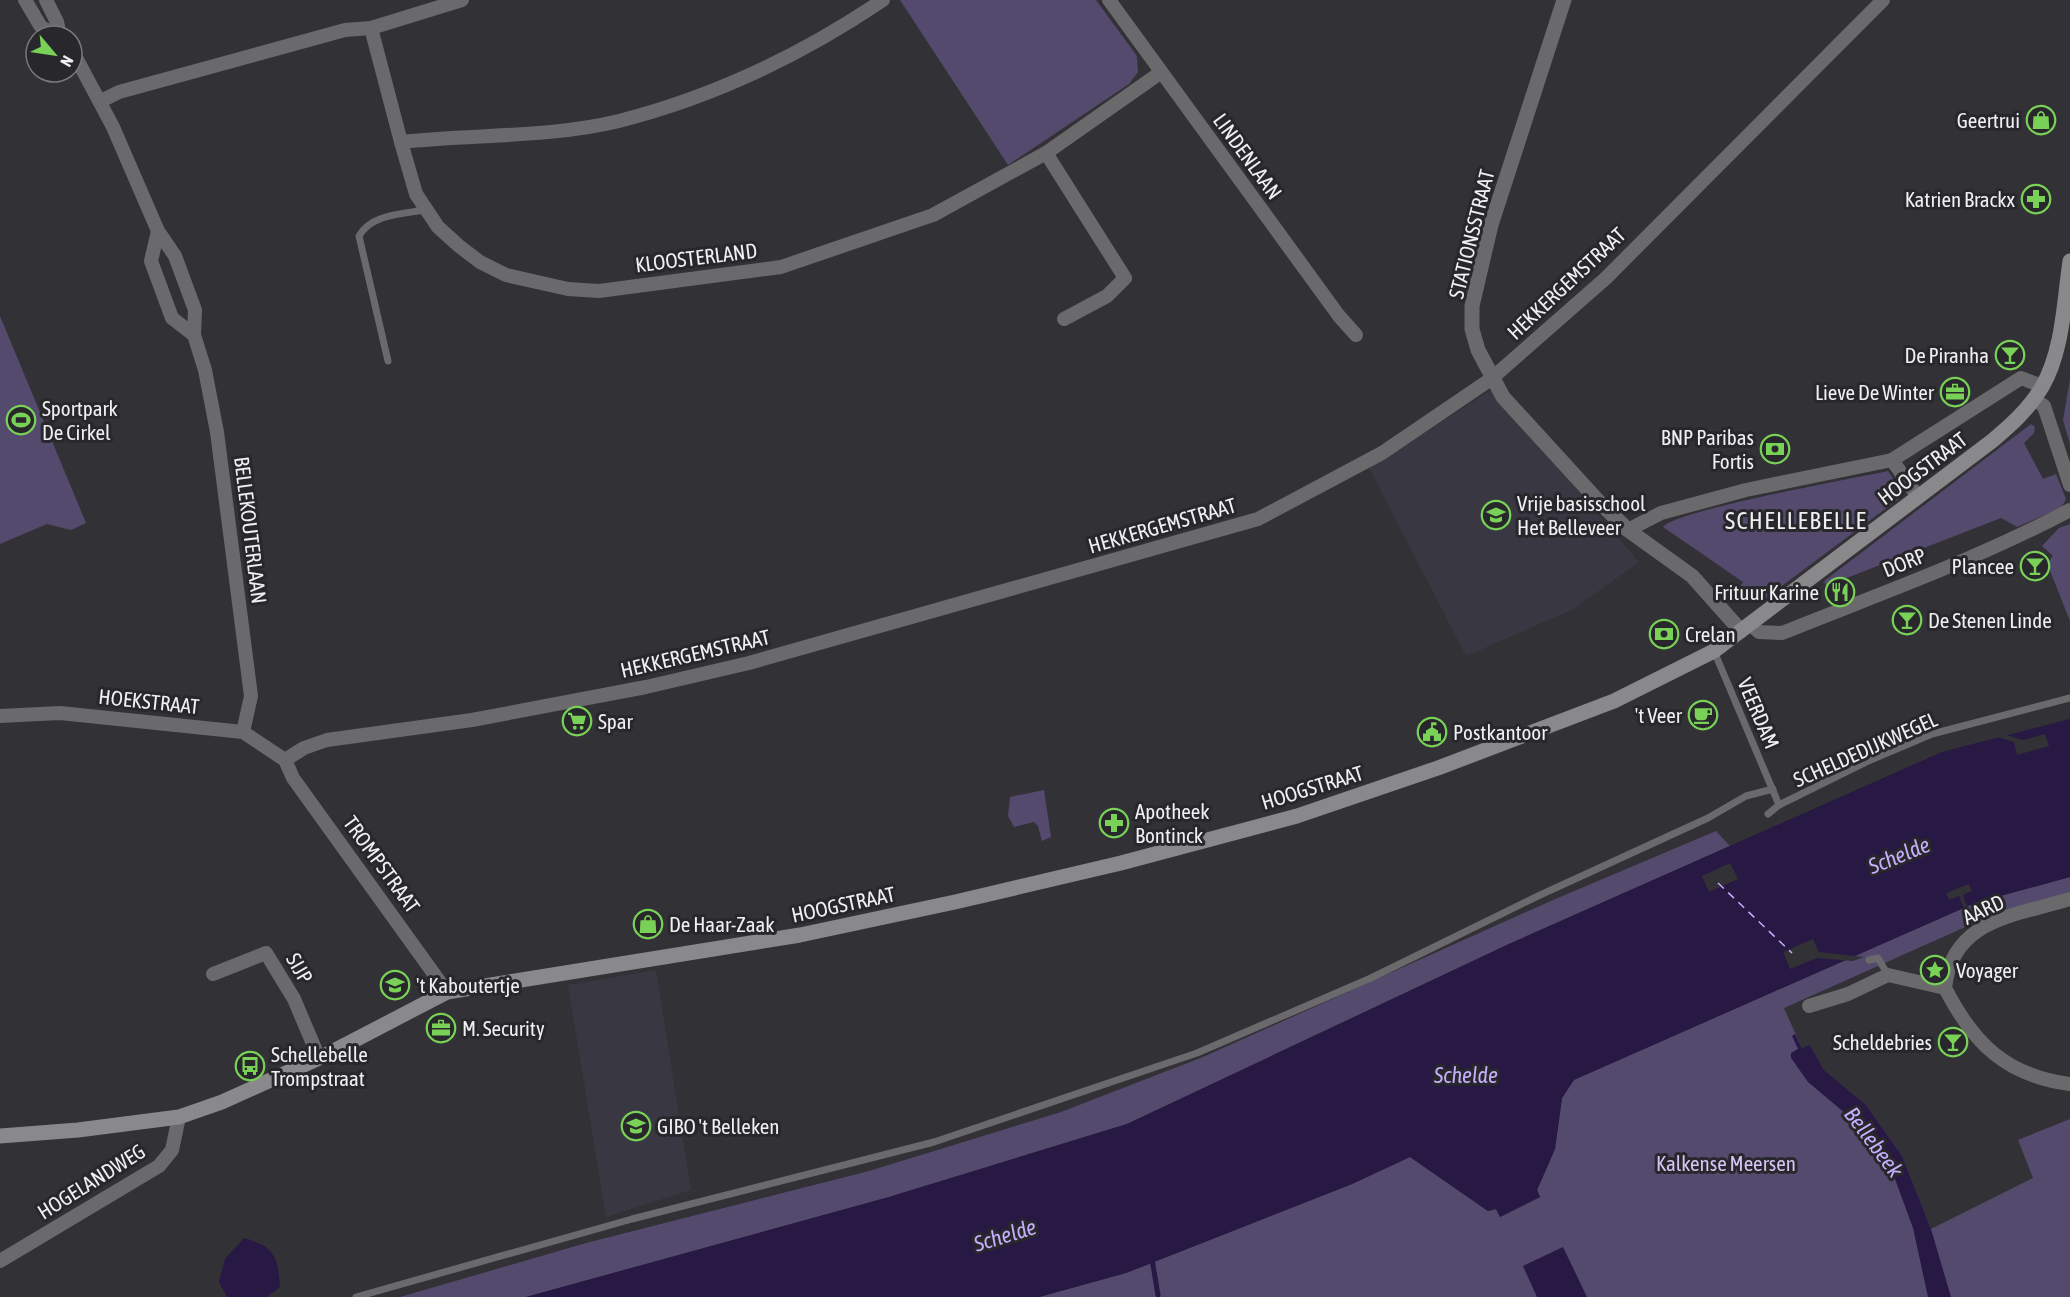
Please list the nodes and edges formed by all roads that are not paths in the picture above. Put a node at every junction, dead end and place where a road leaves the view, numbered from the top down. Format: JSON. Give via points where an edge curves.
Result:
{"nodes":[{"id":1,"x":25,"y":0,"type":"edge"},
{"id":2,"x":46,"y":0,"type":"edge"},
{"id":3,"x":462,"y":0,"type":"edge"},
{"id":4,"x":883,"y":0,"type":"edge"},
{"id":5,"x":1109,"y":0,"type":"edge"},
{"id":6,"x":1564,"y":0,"type":"edge"},
{"id":7,"x":1883,"y":0,"type":"edge"},
{"id":8,"x":39,"y":24,"type":"edge"},
{"id":9,"x":57,"y":24,"type":"edge"},
{"id":10,"x":371,"y":28,"type":"junction"},
{"id":11,"x":84,"y":71,"type":"edge"},
{"id":12,"x":1160,"y":73,"type":"junction"},
{"id":13,"x":101,"y":101,"type":"junction"},
{"id":14,"x":402,"y":142,"type":"junction"},
{"id":15,"x":1046,"y":153,"type":"junction"},
{"id":16,"x":425,"y":210,"type":"junction"},
{"id":17,"x":158,"y":231,"type":"junction"},
{"id":18,"x":2070,"y":261,"type":"edge"},
{"id":19,"x":1064,"y":319,"type":"dead end"},
{"id":20,"x":194,"y":335,"type":"junction"},
{"id":21,"x":1356,"y":335,"type":"dead end"},
{"id":22,"x":388,"y":361,"type":"dead end"},
{"id":23,"x":1491,"y":378,"type":"junction"},
{"id":24,"x":2038,"y":393,"type":"junction"},
{"id":25,"x":1892,"y":460,"type":"junction"},
{"id":26,"x":2070,"y":485,"type":"edge"},
{"id":27,"x":1918,"y":497,"type":"junction"},
{"id":28,"x":2070,"y":510,"type":"edge"},
{"id":29,"x":1628,"y":530,"type":"junction"},
{"id":30,"x":1746,"y":628,"type":"junction"},
{"id":31,"x":1713,"y":651,"type":"junction"},
{"id":32,"x":2070,"y":698,"type":"edge"},
{"id":33,"x":0,"y":716,"type":"edge"},
{"id":34,"x":243,"y":732,"type":"junction"},
{"id":35,"x":285,"y":760,"type":"junction"},
{"id":36,"x":1773,"y":789,"type":"junction"},
{"id":37,"x":1779,"y":805,"type":"junction"},
{"id":38,"x":1768,"y":814,"type":"dead end"},
{"id":39,"x":2070,"y":899,"type":"edge"},
{"id":40,"x":1869,"y":960,"type":"dead end"},
{"id":41,"x":213,"y":975,"type":"dead end"},
{"id":42,"x":1888,"y":975,"type":"junction"},
{"id":43,"x":1945,"y":988,"type":"junction"},
{"id":44,"x":447,"y":992,"type":"junction"},
{"id":45,"x":1809,"y":1006,"type":"dead end"},
{"id":46,"x":318,"y":1058,"type":"junction"},
{"id":47,"x":2070,"y":1084,"type":"edge"},
{"id":48,"x":179,"y":1117,"type":"junction"},
{"id":49,"x":0,"y":1136,"type":"edge"},
{"id":50,"x":0,"y":1261,"type":"edge"},
{"id":51,"x":356,"y":1297,"type":"edge"}],
"edges":[{"from":1,"to":8,"type":"street"},
{"from":2,"to":9,"type":"street"},
{"from":3,"to":10,"type":"street"},
{"from":4,"to":14,"type":"street","via":[[806,48],[743,79],[618,121]]},
{"from":5,"to":12,"type":"street","name":"LINDENLAAN"},
{"from":6,"to":23,"type":"street","name":"STATIONSSTRAAT","via":[[1491,225],[1472,306],[1472,329]]},
{"from":7,"to":23,"type":"street","name":"HEKKERGEMSTRAAT","via":[[1599,285]]},
{"from":10,"to":13,"type":"street","via":[[334,33],[119,92]]},
{"from":10,"to":14,"type":"street","name":"KLOOSTERLAND"},
{"from":11,"to":13,"type":"street","name":"BELLEKOUTERLAAN"},
{"from":12,"to":15,"type":"street","name":"KLOOSTERLAND"},
{"from":12,"to":21,"type":"street","name":"LINDENLAAN"},
{"from":13,"to":17,"type":"street","name":"BELLEKOUTERLAAN"},
{"from":14,"to":16,"type":"street","name":"KLOOSTERLAND","via":[[416,194]]},
{"from":15,"to":16,"type":"street","name":"KLOOSTERLAND","via":[[933,215],[781,267],[600,291],[547,285],[480,262],[438,227]]},
{"from":15,"to":19,"type":"street","via":[[1125,278],[1107,296]]},
{"from":16,"to":22,"type":"lane","via":[[374,220],[365,225],[359,236]]},
{"from":17,"to":20,"type":"street","name":"BELLEKOUTERLAAN","via":[[175,256],[195,310]]},
{"from":17,"to":20,"type":"street","via":[[151,261],[172,318]]},
{"from":18,"to":24,"type":"main road","name":"HOOGSTRAAT","via":[[2051,369]]},
{"from":20,"to":34,"type":"street","name":"BELLEKOUTERLAAN","via":[[206,370],[218,432],[249,684]]},
{"from":23,"to":29,"type":"street","name":"STATIONSSTRAAT","via":[[1503,397]]},
{"from":23,"to":35,"type":"street","name":"HEKKERGEMSTRAAT","via":[[1382,453],[1258,519],[749,663],[472,720],[327,740]]},
{"from":24,"to":25,"type":"street","via":[[2021,378]]},
{"from":24,"to":26,"type":"street"},
{"from":24,"to":27,"type":"main road","name":"HOOGSTRAAT","via":[[1992,441]]},
{"from":25,"to":27,"type":"street"},
{"from":25,"to":29,"type":"street","via":[[1746,490],[1661,513]]},
{"from":27,"to":30,"type":"main road","name":"HOOGSTRAAT"},
{"from":28,"to":30,"type":"street","name":"DORP","via":[[1929,575],[1782,633]]},
{"from":29,"to":30,"type":"street","name":"STATIONSSTRAAT","via":[[1692,576]]},
{"from":30,"to":31,"type":"main road","name":"HOOGSTRAAT"},
{"from":31,"to":36,"type":"lane","name":"VEERDAM"},
{"from":31,"to":44,"type":"main road","name":"HOOGSTRAAT","via":[[1614,701],[1525,737],[1296,816],[1121,863],[811,932]]},
{"from":32,"to":37,"type":"lane","name":"SCHELDEDIJKWEGEL","via":[[1932,734]]},
{"from":33,"to":34,"type":"street","name":"HOEKSTRAAT","via":[[60,713]]},
{"from":34,"to":35,"type":"street","name":"HOEKSTRAAT"},
{"from":35,"to":44,"type":"street","name":"TROMPSTRAAT","via":[[293,778]]},
{"from":36,"to":37,"type":"lane","name":"VEERDAM"},
{"from":36,"to":51,"type":"lane","via":[[1746,796],[1708,818],[1371,978],[1197,1053],[934,1142],[632,1219]]},
{"from":37,"to":38,"type":"lane","name":"SCHELDEDIJKWEGEL"},
{"from":39,"to":43,"type":"street","name":"AARD","via":[[1975,931],[1951,958]]},
{"from":40,"to":42,"type":"lane","via":[[1878,958]]},
{"from":41,"to":46,"type":"street","name":"SIJP","via":[[267,953],[294,999]]},
{"from":42,"to":43,"type":"street"},
{"from":42,"to":45,"type":"street","via":[[1848,994]]},
{"from":43,"to":47,"type":"street","via":[[1967,1028],[2005,1063],[2028,1075]]},
{"from":44,"to":46,"type":"main road","name":"HOOGSTRAAT"},
{"from":46,"to":48,"type":"main road","name":"HOOGSTRAAT"},
{"from":48,"to":49,"type":"main road","name":"HOOGSTRAAT"},
{"from":48,"to":50,"type":"street","name":"HOGELANDWEG","via":[[172,1150],[159,1166]]}]}
